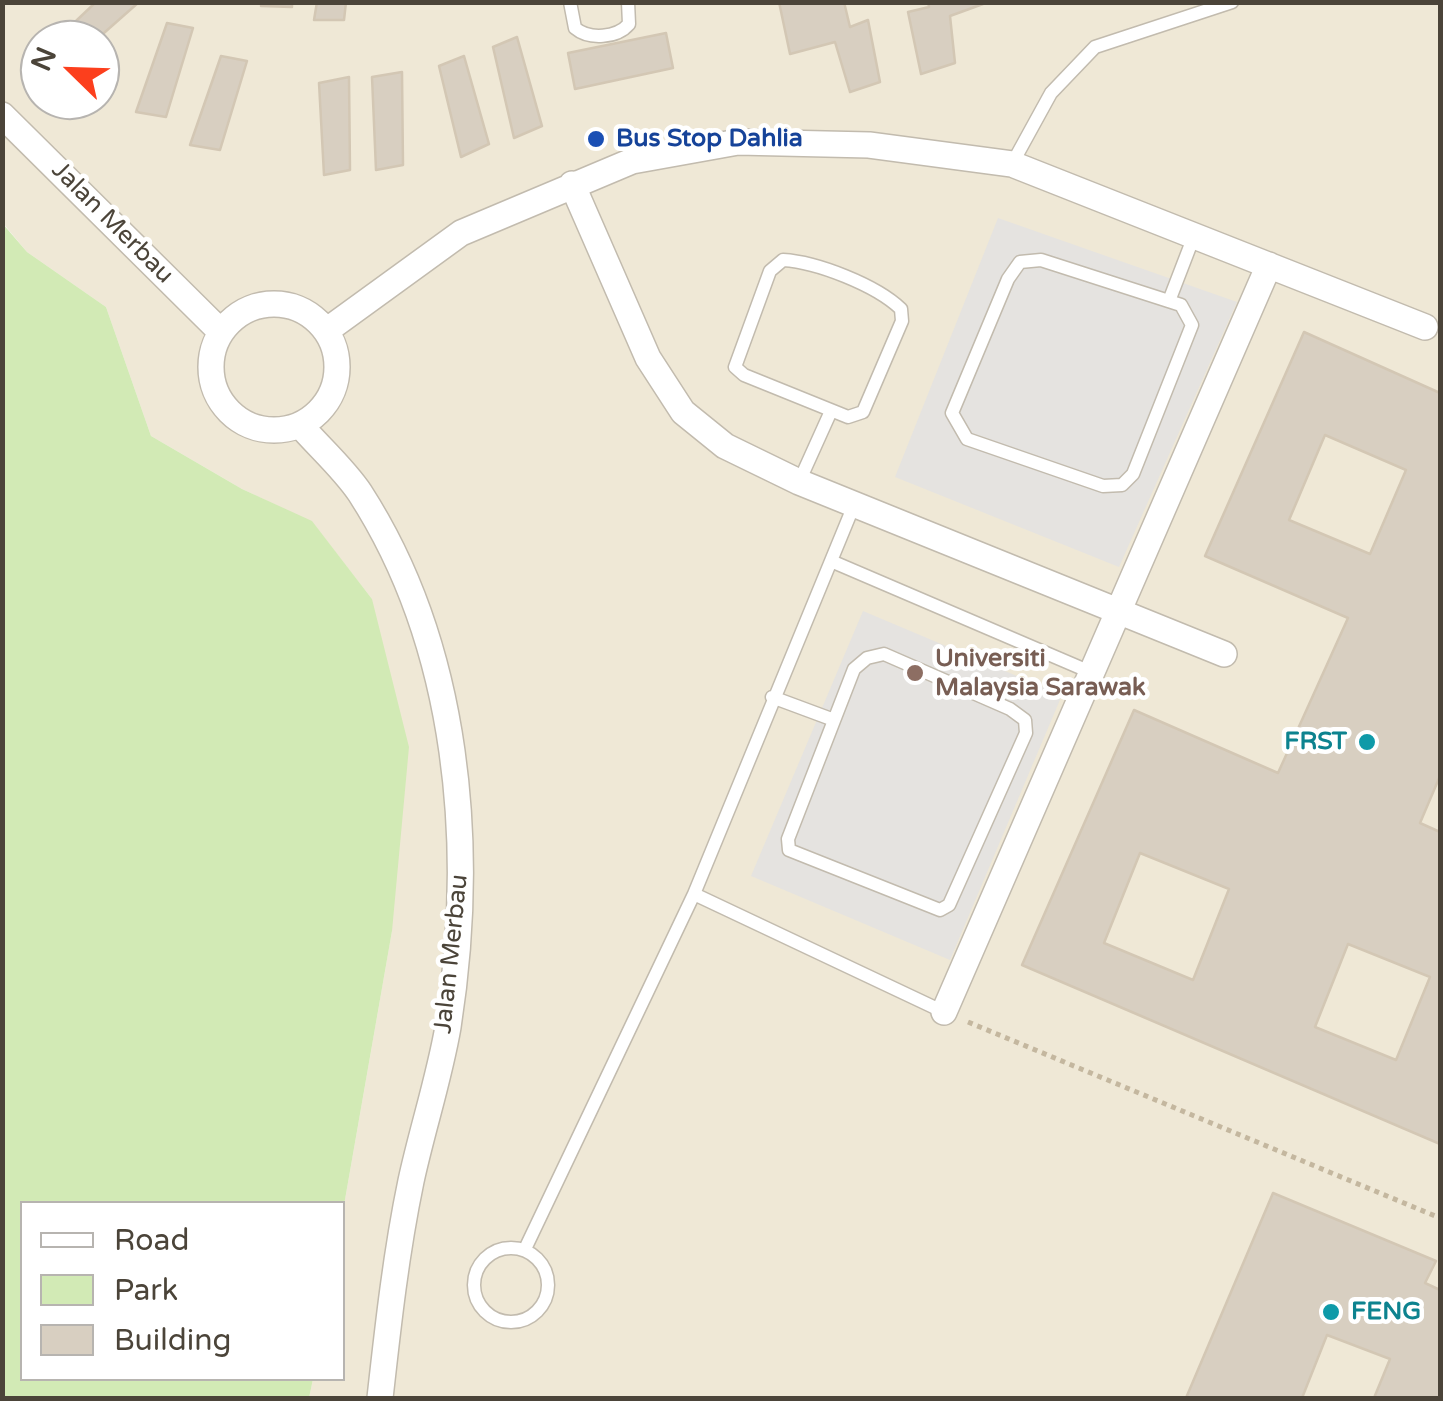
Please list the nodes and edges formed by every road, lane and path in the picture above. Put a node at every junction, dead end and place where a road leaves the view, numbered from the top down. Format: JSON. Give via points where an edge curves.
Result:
{"nodes":[{"id":1,"x":570,"y":2,"type":"edge"},
{"id":2,"x":628,"y":2,"type":"edge"},
{"id":3,"x":1232,"y":2,"type":"edge"},
{"id":4,"x":2,"y":115,"type":"edge"},
{"id":5,"x":1012,"y":164,"type":"junction"},
{"id":6,"x":572,"y":184,"type":"junction"},
{"id":7,"x":1194,"y":236,"type":"junction"},
{"id":8,"x":1270,"y":265,"type":"junction"},
{"id":9,"x":1169,"y":301,"type":"junction"},
{"id":10,"x":1425,"y":327,"type":"dead end"},
{"id":11,"x":326,"y":331,"type":"junction"},
{"id":12,"x":221,"y":332,"type":"junction"},
{"id":13,"x":831,"y":411,"type":"junction"},
{"id":14,"x":300,"y":425,"type":"junction"},
{"id":15,"x":799,"y":482,"type":"junction"},
{"id":16,"x":854,"y":505,"type":"junction"},
{"id":17,"x":831,"y":561,"type":"junction"},
{"id":18,"x":1122,"y":610,"type":"junction"},
{"id":19,"x":1224,"y":654,"type":"dead end"},
{"id":20,"x":1095,"y":674,"type":"junction"},
{"id":21,"x":772,"y":697,"type":"junction"},
{"id":22,"x":834,"y":720,"type":"junction"},
{"id":23,"x":694,"y":894,"type":"junction"},
{"id":24,"x":944,"y":1012,"type":"junction"},
{"id":25,"x":1440,"y":1218,"type":"edge"},
{"id":26,"x":525,"y":1249,"type":"junction"},
{"id":27,"x":380,"y":1398,"type":"edge"}],
"edges":[{"from":1,"to":2,"type":"lane","via":[[575,28],[591,37],[623,31]]},
{"from":3,"to":5,"type":"lane","via":[[1095,48],[1051,93]]},
{"from":4,"to":12,"type":"street","name":"Jalan Merbau"},
{"from":5,"to":6,"type":"street","via":[[870,145],[738,142],[632,161]]},
{"from":5,"to":7,"type":"street"},
{"from":6,"to":11,"type":"street","via":[[461,233]]},
{"from":6,"to":15,"type":"street","via":[[648,358],[683,412],[725,446]]},
{"from":7,"to":8,"type":"street"},
{"from":7,"to":9,"type":"lane"},
{"from":8,"to":10,"type":"street"},
{"from":8,"to":18,"type":"street"},
{"from":9,"to":9,"type":"lane","via":[[1181,305],[1192,325],[1132,474],[1122,484],[1102,486],[959,430],[952,413],[1020,262],[1041,260]]},
{"from":11,"to":12,"type":"street","via":[[312,316],[273,304],[253,307]]},
{"from":11,"to":14,"type":"street","via":[[338,366],[335,384],[316,415]]},
{"from":12,"to":14,"type":"street","via":[[210,372],[226,408],[260,429]]},
{"from":13,"to":13,"type":"lane","via":[[848,417],[864,412],[901,310],[890,299],[782,260],[770,272],[735,367]]},
{"from":13,"to":15,"type":"lane"},
{"from":14,"to":27,"type":"street","name":"Jalan Merbau","via":[[359,492],[399,568],[455,755],[463,889],[448,1028],[410,1183]]},
{"from":15,"to":16,"type":"street"},
{"from":16,"to":17,"type":"lane"},
{"from":16,"to":18,"type":"street"},
{"from":17,"to":20,"type":"lane"},
{"from":17,"to":21,"type":"lane"},
{"from":18,"to":19,"type":"street"},
{"from":18,"to":20,"type":"street"},
{"from":20,"to":24,"type":"street"},
{"from":21,"to":22,"type":"lane"},
{"from":21,"to":23,"type":"lane"},
{"from":22,"to":22,"type":"lane","via":[[854,669],[884,654],[1025,720],[1026,733],[950,905],[940,910],[789,850]]},
{"from":23,"to":24,"type":"lane"},
{"from":23,"to":26,"type":"lane"},
{"from":24,"to":25,"type":"path"},
{"from":26,"to":26,"type":"lane","via":[[490,1253],[478,1266],[476,1301],[504,1322],[523,1320],[547,1295],[548,1276]]}]}
